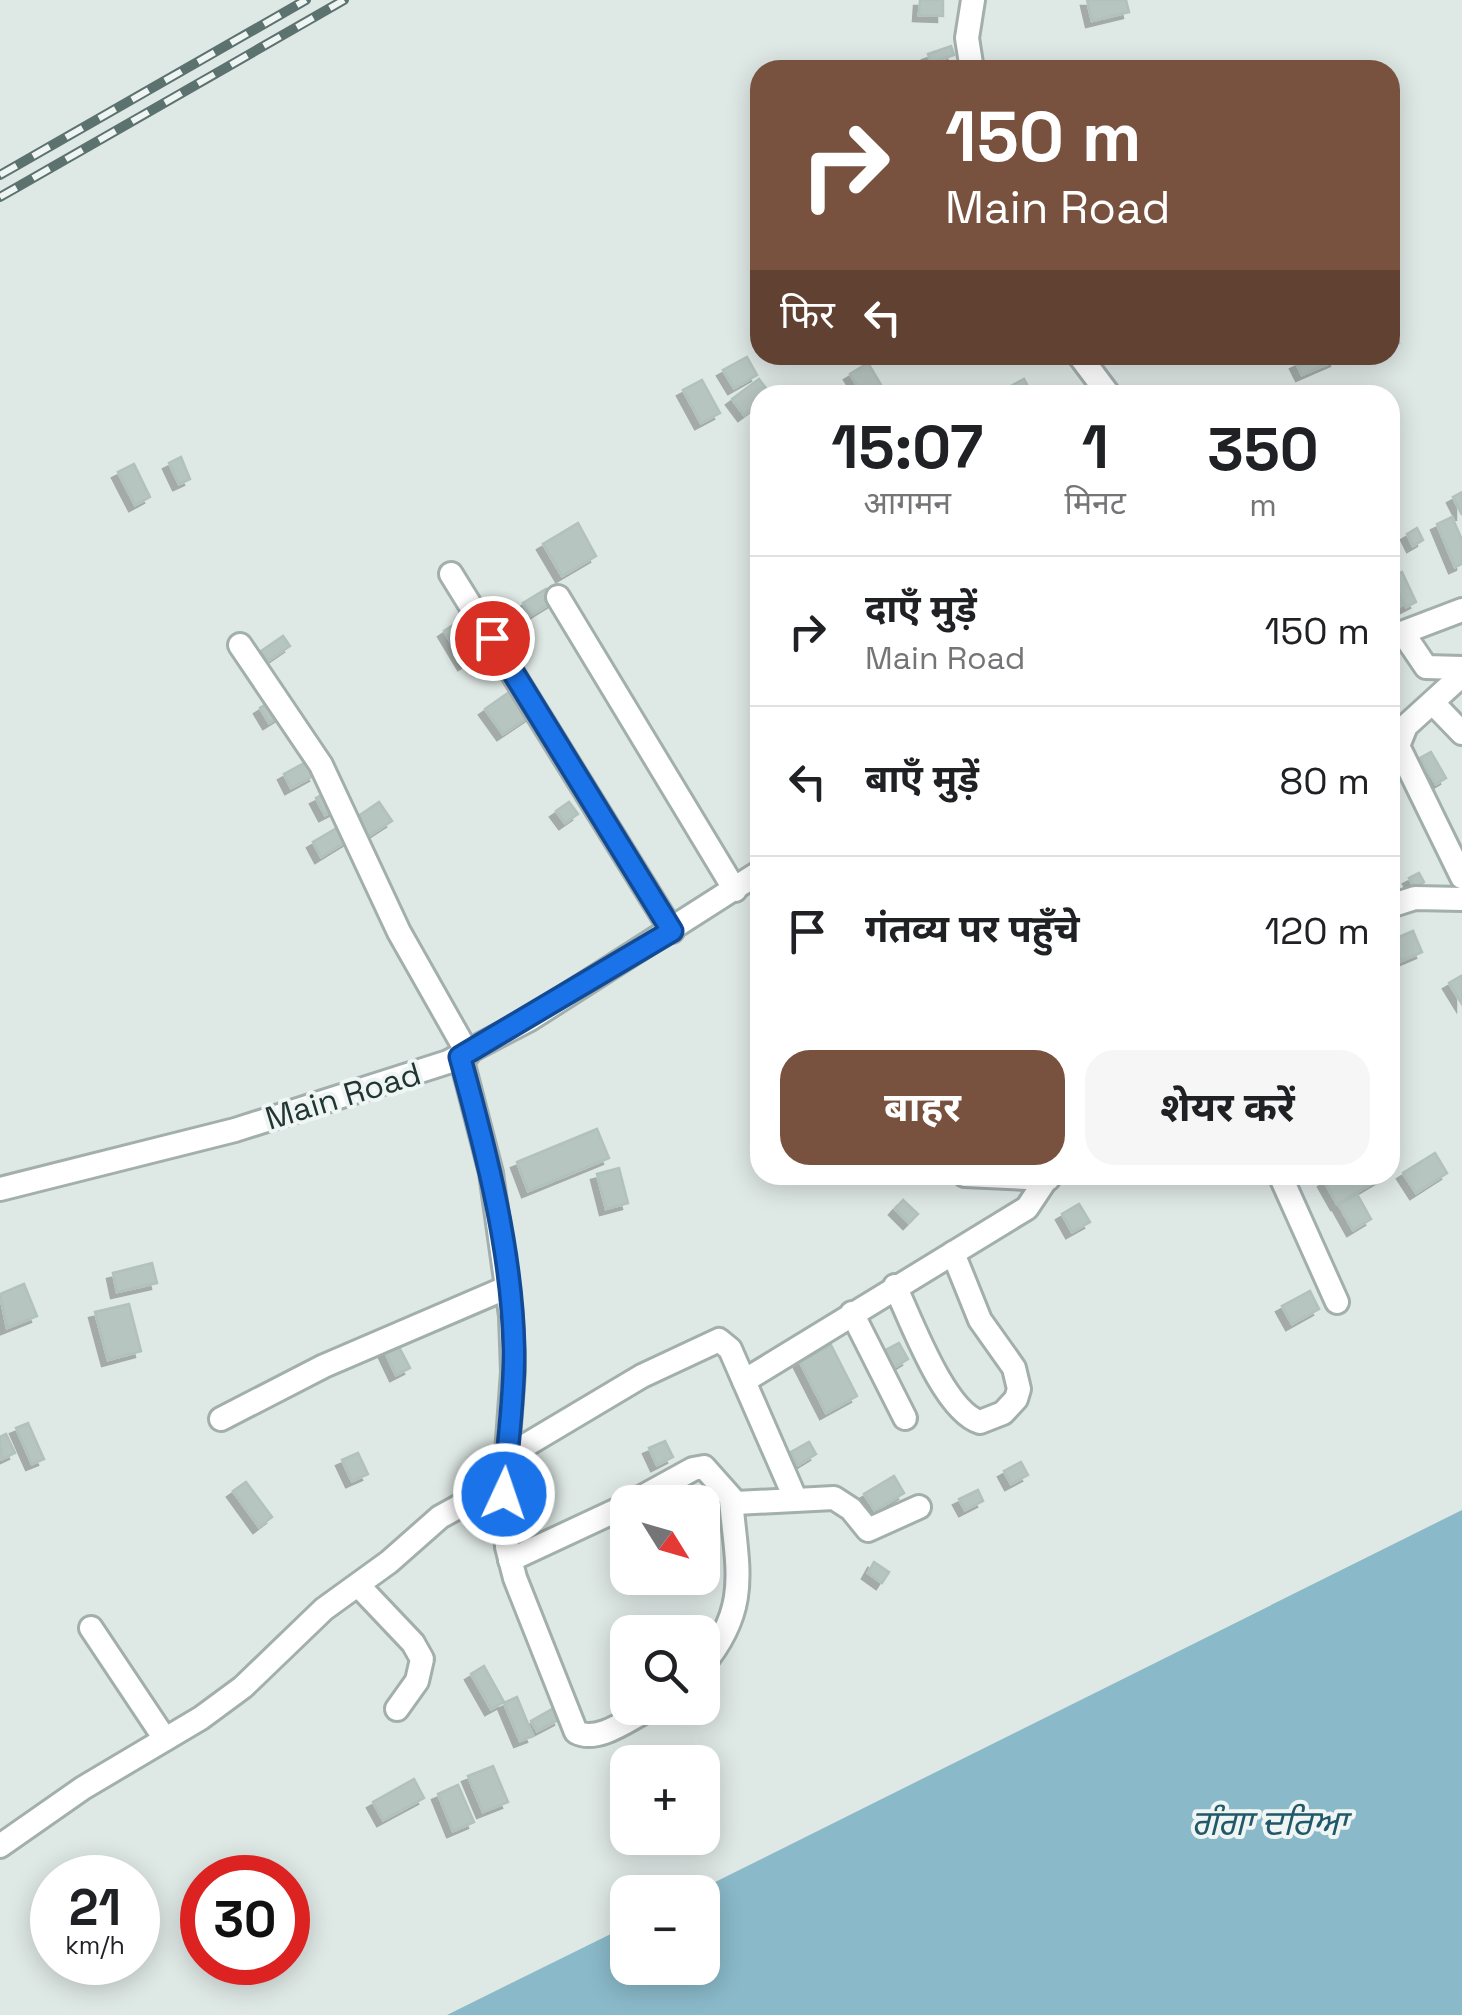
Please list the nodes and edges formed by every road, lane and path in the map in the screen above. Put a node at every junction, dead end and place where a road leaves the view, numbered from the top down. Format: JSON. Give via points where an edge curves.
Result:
{"nodes":[{"id":1,"x":973,"y":0,"type":"edge"},
{"id":2,"x":971,"y":60,"type":"edge"},
{"id":3,"x":451,"y":574,"type":"dead end"},
{"id":4,"x":558,"y":597,"type":"dead end"},
{"id":5,"x":1462,"y":610,"type":"edge"},
{"id":6,"x":1400,"y":633,"type":"edge"},
{"id":7,"x":1400,"y":639,"type":"edge"},
{"id":8,"x":240,"y":645,"type":"dead end"},
{"id":9,"x":1462,"y":668,"type":"edge"},
{"id":10,"x":1462,"y":676,"type":"edge"},
{"id":11,"x":1433,"y":703,"type":"junction"},
{"id":12,"x":1462,"y":732,"type":"edge"},
{"id":13,"x":1400,"y":741,"type":"edge"},
{"id":14,"x":1400,"y":750,"type":"edge"},
{"id":15,"x":1462,"y":877,"type":"edge"},
{"id":16,"x":750,"y":879,"type":"edge"},
{"id":17,"x":734,"y":890,"type":"junction"},
{"id":18,"x":1462,"y":899,"type":"edge"},
{"id":19,"x":1400,"y":903,"type":"edge"},
{"id":20,"x":672,"y":931,"type":"junction"},
{"id":21,"x":464,"y":1055,"type":"junction"},
{"id":22,"x":1043,"y":1185,"type":"edge"},
{"id":23,"x":1284,"y":1185,"type":"edge"},
{"id":24,"x":0,"y":1189,"type":"edge"},
{"id":25,"x":953,"y":1253,"type":"junction"},
{"id":26,"x":896,"y":1286,"type":"junction"},
{"id":27,"x":508,"y":1287,"type":"junction"},
{"id":28,"x":1337,"y":1302,"type":"dead end"},
{"id":29,"x":852,"y":1313,"type":"junction"},
{"id":30,"x":744,"y":1381,"type":"junction"},
{"id":31,"x":906,"y":1418,"type":"dead end"},
{"id":32,"x":221,"y":1419,"type":"dead end"},
{"id":33,"x":506,"y":1469,"type":"junction"},
{"id":34,"x":665,"y":1485,"type":"edge"},
{"id":35,"x":720,"y":1485,"type":"edge"},
{"id":36,"x":720,"y":1486,"type":"edge"},
{"id":37,"x":796,"y":1498,"type":"junction"},
{"id":38,"x":730,"y":1500,"type":"junction"},
{"id":39,"x":919,"y":1507,"type":"dead end"},
{"id":40,"x":610,"y":1513,"type":"edge"},
{"id":41,"x":510,"y":1560,"type":"junction"},
{"id":42,"x":358,"y":1585,"type":"junction"},
{"id":43,"x":91,"y":1628,"type":"dead end"},
{"id":44,"x":720,"y":1638,"type":"edge"},
{"id":45,"x":397,"y":1709,"type":"dead end"},
{"id":46,"x":615,"y":1725,"type":"edge"},
{"id":47,"x":165,"y":1739,"type":"junction"},
{"id":48,"x":0,"y":1846,"type":"edge"}],
"edges":[{"from":1,"to":2,"type":"street"},
{"from":3,"to":20,"type":"street"},
{"from":4,"to":17,"type":"street"},
{"from":5,"to":6,"type":"street"},
{"from":7,"to":9,"type":"street","via":[[1426,667]]},
{"from":8,"to":21,"type":"street","via":[[321,765]]},
{"from":10,"to":11,"type":"street"},
{"from":11,"to":12,"type":"street"},
{"from":11,"to":13,"type":"street","via":[[1406,726]]},
{"from":14,"to":15,"type":"street"},
{"from":16,"to":17,"type":"street","name":"Main Road"},
{"from":17,"to":20,"type":"street","name":"Main Road"},
{"from":18,"to":19,"type":"street"},
{"from":20,"to":21,"type":"street","name":"Main Road"},
{"from":21,"to":24,"type":"street","name":"Main Road","via":[[235,1130]]},
{"from":21,"to":27,"type":"street"},
{"from":22,"to":25,"type":"street","via":[[1027,1208]]},
{"from":23,"to":28,"type":"street"},
{"from":25,"to":26,"type":"street"},
{"from":25,"to":26,"type":"street","via":[[980,1320],[1018,1377],[1016,1399],[1003,1413],[980,1422],[960,1409]]},
{"from":26,"to":29,"type":"street"},
{"from":27,"to":32,"type":"street","via":[[324,1366]]},
{"from":27,"to":33,"type":"street","via":[[514,1348]]},
{"from":29,"to":30,"type":"street"},
{"from":29,"to":31,"type":"street"},
{"from":30,"to":33,"type":"street","via":[[727,1344],[710,1342],[642,1376]]},
{"from":30,"to":37,"type":"street"},
{"from":33,"to":41,"type":"street"},
{"from":33,"to":42,"type":"street"},
{"from":34,"to":35,"type":"street","via":[[699,1467]]},
{"from":36,"to":38,"type":"street"},
{"from":37,"to":38,"type":"street"},
{"from":37,"to":39,"type":"street","via":[[834,1498],[872,1530]]},
{"from":38,"to":44,"type":"street","via":[[740,1595]]},
{"from":40,"to":41,"type":"street"},
{"from":41,"to":46,"type":"street","via":[[576,1732],[591,1736]]},
{"from":42,"to":45,"type":"street","via":[[422,1659],[418,1681]]},
{"from":42,"to":47,"type":"street","via":[[243,1687]]},
{"from":43,"to":47,"type":"street"},
{"from":47,"to":48,"type":"street"}]}
